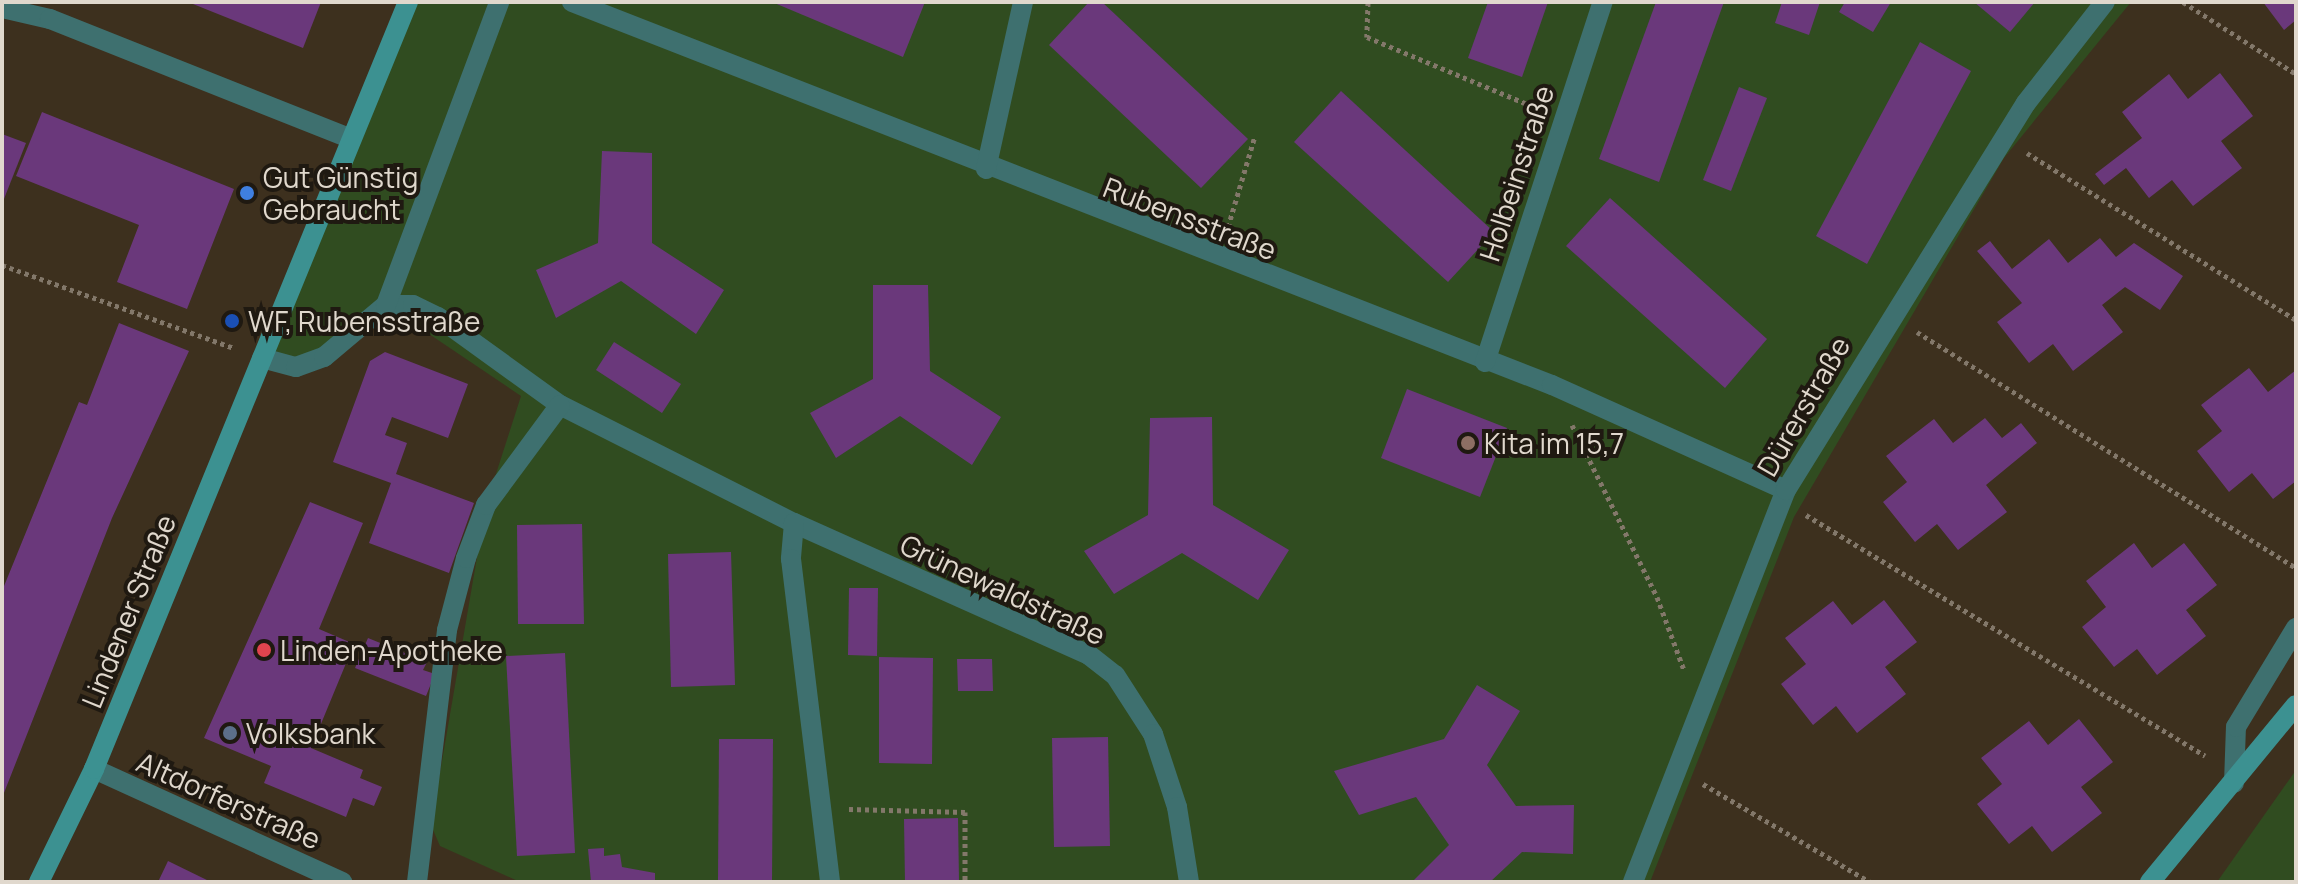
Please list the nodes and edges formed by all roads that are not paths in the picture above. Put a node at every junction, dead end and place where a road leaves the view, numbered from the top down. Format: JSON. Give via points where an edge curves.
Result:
{"nodes":[{"id":1,"x":408,"y":2,"type":"edge"},
{"id":2,"x":499,"y":2,"type":"edge"},
{"id":3,"x":572,"y":2,"type":"edge"},
{"id":4,"x":1023,"y":2,"type":"edge"},
{"id":5,"x":1603,"y":2,"type":"edge"},
{"id":6,"x":2105,"y":2,"type":"edge"},
{"id":7,"x":2,"y":8,"type":"edge"},
{"id":8,"x":50,"y":11,"type":"edge"},
{"id":9,"x":349,"y":138,"type":"junction"},
{"id":10,"x":986,"y":169,"type":"junction"},
{"id":11,"x":386,"y":305,"type":"junction"},
{"id":12,"x":262,"y":358,"type":"junction"},
{"id":13,"x":1485,"y":362,"type":"junction"},
{"id":14,"x":560,"y":405,"type":"junction"},
{"id":15,"x":1784,"y":495,"type":"junction"},
{"id":16,"x":794,"y":523,"type":"junction"},
{"id":17,"x":2296,"y":628,"type":"edge"},
{"id":18,"x":2296,"y":705,"type":"edge"},
{"id":19,"x":94,"y":769,"type":"junction"},
{"id":20,"x":2234,"y":778,"type":"junction"},
{"id":21,"x":39,"y":882,"type":"edge"},
{"id":22,"x":342,"y":882,"type":"edge"},
{"id":23,"x":417,"y":882,"type":"edge"},
{"id":24,"x":830,"y":882,"type":"edge"},
{"id":25,"x":1189,"y":882,"type":"edge"},
{"id":26,"x":1633,"y":882,"type":"edge"},
{"id":27,"x":2150,"y":882,"type":"edge"}],
"edges":[{"from":1,"to":9,"type":"main road","name":"Lindener Straße"},
{"from":2,"to":11,"type":"street"},
{"from":3,"to":10,"type":"street","name":"Rubensstraße"},
{"from":4,"to":10,"type":"street"},
{"from":5,"to":13,"type":"street","name":"Holbeinstraße"},
{"from":6,"to":15,"type":"street","name":"Dürerstraße","via":[[2002,138],[1889,314]]},
{"from":7,"to":8,"type":"street"},
{"from":8,"to":9,"type":"street"},
{"from":9,"to":12,"type":"main road","name":"Lindener Straße"},
{"from":10,"to":13,"type":"street","name":"Rubensstraße"},
{"from":11,"to":12,"type":"street","via":[[324,357],[296,367]]},
{"from":11,"to":14,"type":"street","name":"Grünewaldstraße","via":[[413,305],[438,317]]},
{"from":12,"to":19,"type":"main road","name":"Lindener Straße"},
{"from":13,"to":15,"type":"street","name":"Rubensstraße","via":[[1552,385]]},
{"from":14,"to":16,"type":"street","name":"Grünewaldstraße"},
{"from":14,"to":23,"type":"street","via":[[492,494],[466,558],[447,630]]},
{"from":15,"to":26,"type":"street","name":"Dürerstraße"},
{"from":16,"to":24,"type":"street","via":[[791,559]]},
{"from":16,"to":25,"type":"street","name":"Grünewaldstraße","via":[[1089,655],[1115,675],[1153,734],[1177,807]]},
{"from":17,"to":20,"type":"street","via":[[2236,727]]},
{"from":18,"to":20,"type":"main road"},
{"from":19,"to":21,"type":"main road","name":"Lindener Straße"},
{"from":19,"to":22,"type":"street","name":"Altdorferstraße"},
{"from":20,"to":27,"type":"main road"}]}
